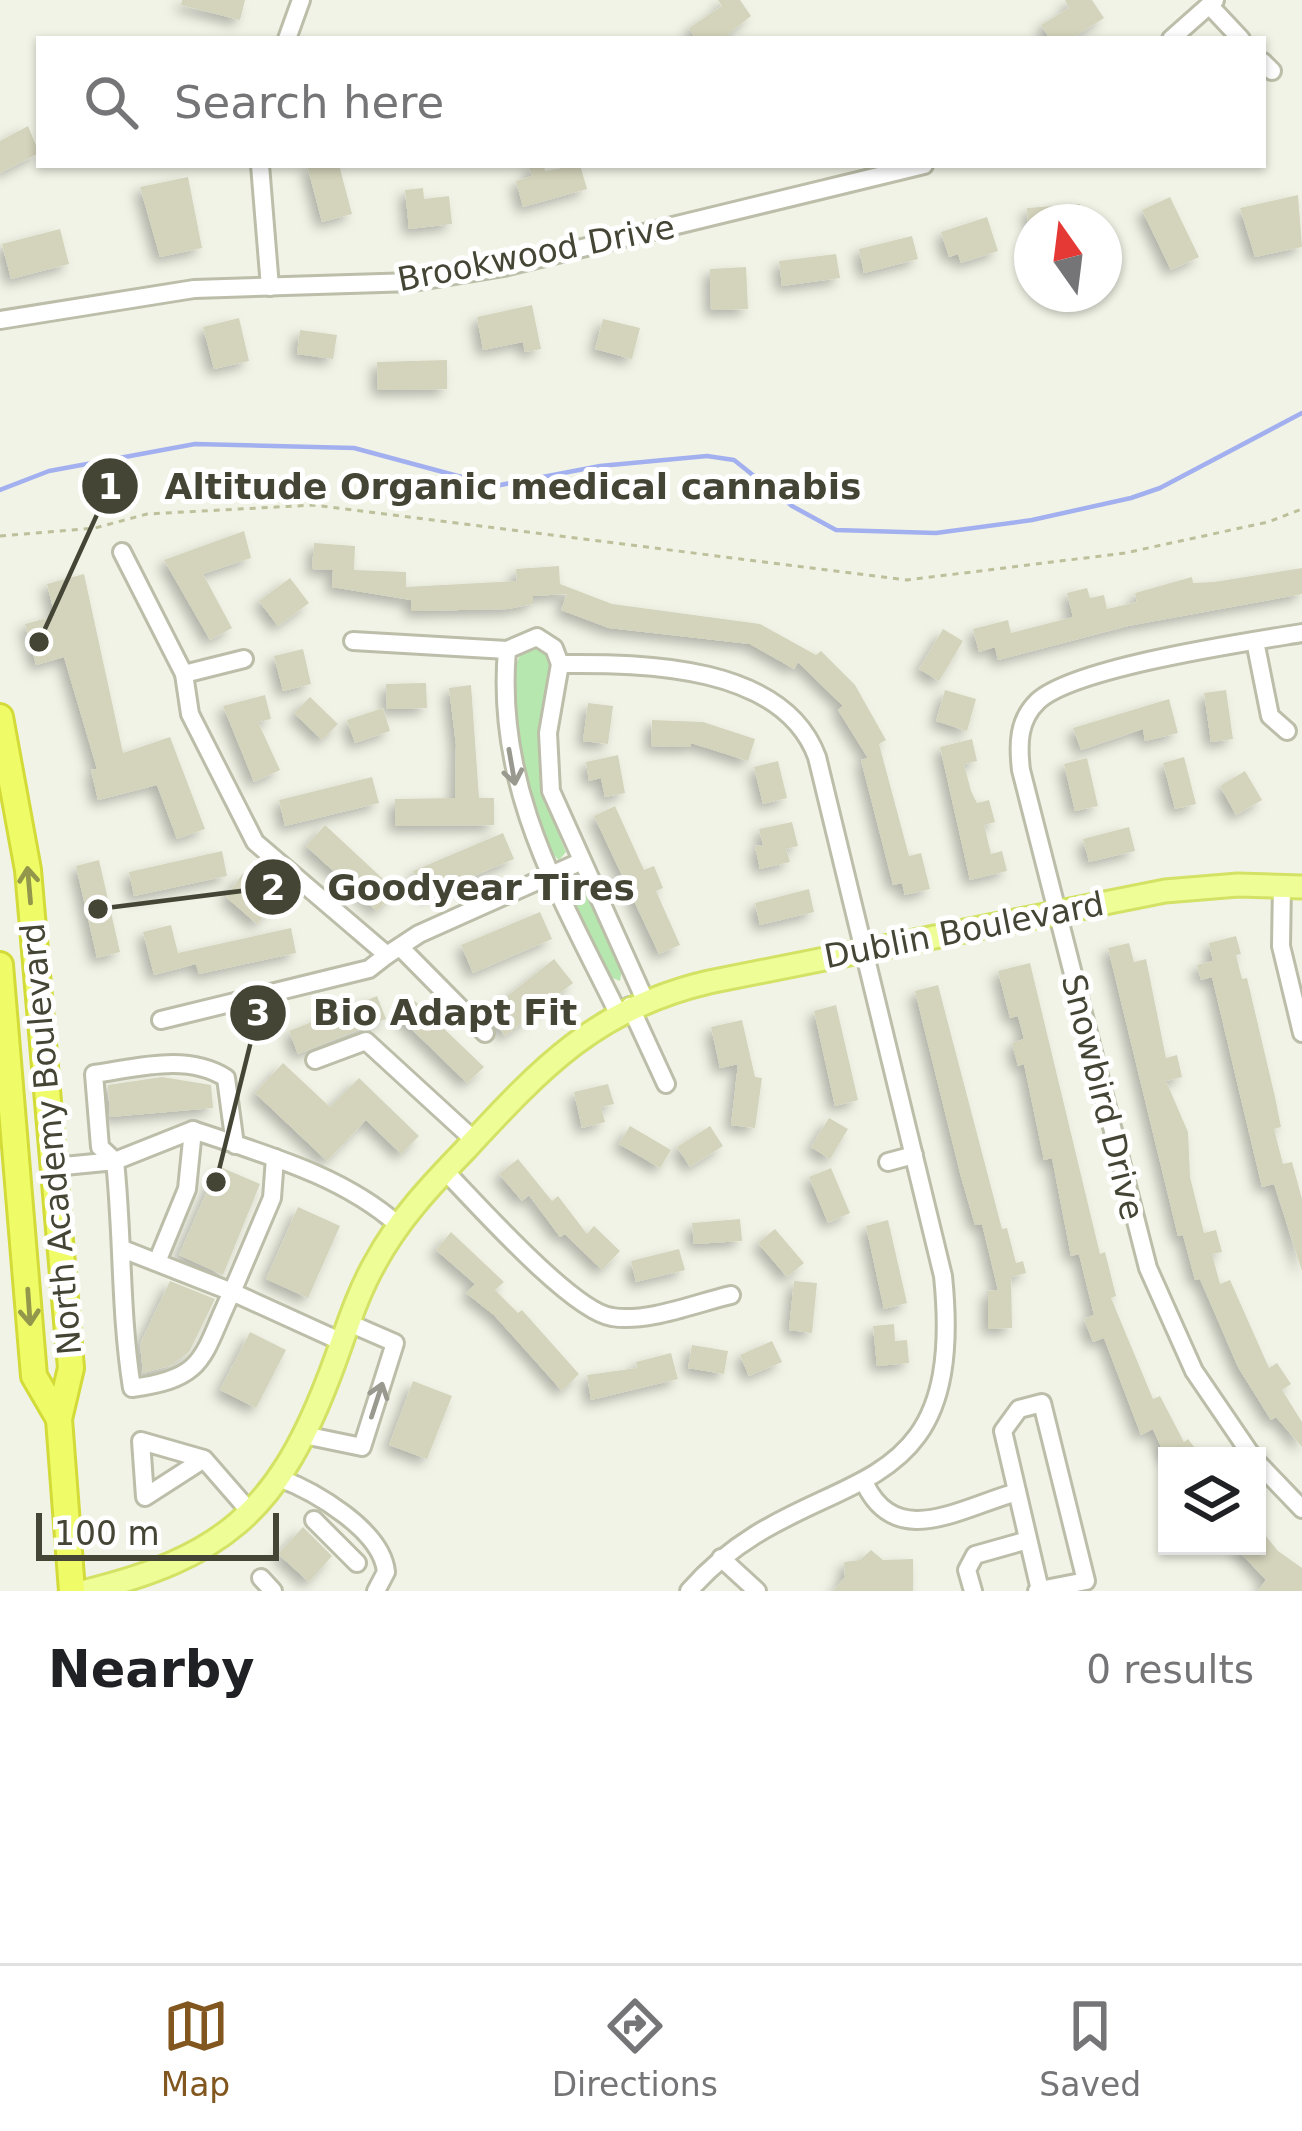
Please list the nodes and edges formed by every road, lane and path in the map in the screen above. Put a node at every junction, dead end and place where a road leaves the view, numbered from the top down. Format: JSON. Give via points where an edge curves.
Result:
{"nodes":[{"id":1,"x":301,"y":0,"type":"edge"},
{"id":2,"x":1212,"y":3,"type":"edge"},
{"id":3,"x":288,"y":36,"type":"edge"},
{"id":4,"x":1174,"y":36,"type":"edge"},
{"id":5,"x":1239,"y":36,"type":"edge"},
{"id":6,"x":260,"y":168,"type":"edge"},
{"id":7,"x":912,"y":168,"type":"edge"},
{"id":8,"x":270,"y":287,"type":"junction"},
{"id":9,"x":0,"y":320,"type":"edge"},
{"id":10,"x":1302,"y":509,"type":"edge"},
{"id":11,"x":0,"y":536,"type":"edge"},
{"id":12,"x":122,"y":552,"type":"dead end"},
{"id":13,"x":1302,"y":633,"type":"edge"},
{"id":14,"x":353,"y":640,"type":"dead end"},
{"id":15,"x":1255,"y":641,"type":"junction"},
{"id":16,"x":507,"y":650,"type":"junction"},
{"id":17,"x":244,"y":659,"type":"dead end"},
{"id":18,"x":560,"y":664,"type":"junction"},
{"id":19,"x":184,"y":674,"type":"junction"},
{"id":20,"x":0,"y":717,"type":"edge"},
{"id":21,"x":1287,"y":731,"type":"dead end"},
{"id":22,"x":580,"y":862,"type":"junction"},
{"id":23,"x":552,"y":875,"type":"junction"},
{"id":24,"x":1292,"y":886,"type":"edge"},
{"id":25,"x":1057,"y":912,"type":"junction"},
{"id":26,"x":864,"y":949,"type":"junction"},
{"id":27,"x":394,"y":951,"type":"junction"},
{"id":28,"x":0,"y":965,"type":"edge"},
{"id":29,"x":2,"y":1001,"type":"edge"},
{"id":30,"x":631,"y":1006,"type":"junction"},
{"id":31,"x":161,"y":1020,"type":"dead end"},
{"id":32,"x":485,"y":1033,"type":"dead end"},
{"id":33,"x":1302,"y":1033,"type":"edge"},
{"id":34,"x":315,"y":1060,"type":"dead end"},
{"id":35,"x":667,"y":1084,"type":"dead end"},
{"id":36,"x":6,"y":1112,"type":"edge"},
{"id":37,"x":193,"y":1130,"type":"junction"},
{"id":38,"x":474,"y":1140,"type":"junction"},
{"id":39,"x":235,"y":1144,"type":"junction"},
{"id":40,"x":914,"y":1155,"type":"junction"},
{"id":41,"x":275,"y":1158,"type":"junction"},
{"id":42,"x":115,"y":1161,"type":"junction"},
{"id":43,"x":888,"y":1162,"type":"dead end"},
{"id":44,"x":54,"y":1167,"type":"junction"},
{"id":45,"x":446,"y":1171,"type":"junction"},
{"id":46,"x":398,"y":1225,"type":"junction"},
{"id":47,"x":12,"y":1242,"type":"edge"},
{"id":48,"x":125,"y":1250,"type":"junction"},
{"id":49,"x":157,"y":1262,"type":"junction"},
{"id":50,"x":232,"y":1292,"type":"junction"},
{"id":51,"x":731,"y":1295,"type":"dead end"},
{"id":52,"x":600,"y":1314,"type":"junction"},
{"id":53,"x":345,"y":1332,"type":"junction"},
{"id":54,"x":593,"y":1333,"type":"dead end"},
{"id":55,"x":59,"y":1419,"type":"junction"},
{"id":56,"x":304,"y":1435,"type":"junction"},
{"id":57,"x":1246,"y":1447,"type":"edge"},
{"id":58,"x":204,"y":1459,"type":"dead end"},
{"id":59,"x":1266,"y":1472,"type":"edge"},
{"id":60,"x":279,"y":1478,"type":"junction"},
{"id":61,"x":865,"y":1484,"type":"junction"},
{"id":62,"x":1017,"y":1492,"type":"junction"},
{"id":63,"x":1302,"y":1510,"type":"edge"},
{"id":64,"x":251,"y":1513,"type":"junction"},
{"id":65,"x":314,"y":1520,"type":"dead end"},
{"id":66,"x":1028,"y":1540,"type":"junction"},
{"id":67,"x":721,"y":1558,"type":"junction"},
{"id":68,"x":357,"y":1563,"type":"dead end"},
{"id":69,"x":72,"y":1591,"type":"edge"},
{"id":70,"x":86,"y":1591,"type":"edge"},
{"id":71,"x":376,"y":1591,"type":"edge"},
{"id":72,"x":688,"y":1591,"type":"edge"},
{"id":73,"x":757,"y":1591,"type":"edge"},
{"id":74,"x":974,"y":1591,"type":"edge"},
{"id":75,"x":1039,"y":1591,"type":"edge"}],
"edges":[{"from":1,"to":3,"type":"street"},
{"from":2,"to":4,"type":"street"},
{"from":2,"to":5,"type":"street"},
{"from":6,"to":8,"type":"street"},
{"from":7,"to":8,"type":"street","name":"Brookwood Drive","via":[[504,267],[413,282]]},
{"from":8,"to":9,"type":"street","name":"Brookwood Drive","via":[[130,296]]},
{"from":10,"to":11,"type":"path","via":[[1125,553],[907,580],[314,506],[147,514],[95,528]]},
{"from":12,"to":19,"type":"street"},
{"from":13,"to":15,"type":"street","name":"Snowbird Drive"},
{"from":14,"to":16,"type":"street"},
{"from":15,"to":21,"type":"street","via":[[1270,716]]},
{"from":15,"to":25,"type":"street","name":"Snowbird Drive","via":[[1072,681],[1021,714],[1021,770]]},
{"from":16,"to":18,"type":"street","via":[[536,637],[554,648]]},
{"from":16,"to":23,"type":"street","one_way":true,"via":[[512,772]]},
{"from":17,"to":19,"type":"street"},
{"from":18,"to":22,"type":"street","via":[[548,765]]},
{"from":18,"to":26,"type":"street","via":[[734,682],[767,694],[795,717],[817,757]]},
{"from":19,"to":27,"type":"street","via":[[190,714],[255,842]]},
{"from":44,"to":20,"type":"highway","name":"North Academy Boulevard","one_way":true,"via":[[28,870]]},
{"from":22,"to":23,"type":"street"},
{"from":22,"to":30,"type":"street"},
{"from":23,"to":27,"type":"street"},
{"from":23,"to":30,"type":"street"},
{"from":24,"to":25,"type":"main road","name":"Dublin Boulevard","via":[[1185,888]]},
{"from":24,"to":33,"type":"street","via":[[1281,946]]},
{"from":25,"to":26,"type":"main road","name":"Dublin Boulevard"},
{"from":25,"to":57,"type":"street","name":"Snowbird Drive","via":[[1156,1290],[1193,1371]]},
{"from":26,"to":30,"type":"main road","name":"Dublin Boulevard"},
{"from":26,"to":40,"type":"street"},
{"from":27,"to":31,"type":"street","via":[[369,969]]},
{"from":27,"to":32,"type":"street"},
{"from":28,"to":29,"type":"highway","name":"North Academy Boulevard"},
{"from":29,"to":36,"type":"highway","name":"North Academy Boulevard"},
{"from":30,"to":35,"type":"street"},
{"from":30,"to":38,"type":"main road","name":"Dublin Boulevard","via":[[558,1054]]},
{"from":34,"to":38,"type":"street","via":[[366,1041]]},
{"from":36,"to":47,"type":"highway","name":"North Academy Boulevard"},
{"from":37,"to":39,"type":"street"},
{"from":37,"to":42,"type":"street"},
{"from":37,"to":49,"type":"street","via":[[187,1189]]},
{"from":38,"to":45,"type":"main road","name":"Dublin Boulevard"},
{"from":39,"to":41,"type":"street"},
{"from":39,"to":42,"type":"street","via":[[226,1078],[208,1066],[161,1064],[94,1074],[100,1147]]},
{"from":40,"to":43,"type":"street"},
{"from":40,"to":61,"type":"street","via":[[943,1276],[946,1353],[925,1427],[894,1465]]},
{"from":41,"to":46,"type":"street"},
{"from":41,"to":50,"type":"street","via":[[272,1198]]},
{"from":42,"to":44,"type":"street"},
{"from":42,"to":48,"type":"street"},
{"from":44,"to":55,"type":"highway","name":"North Academy Boulevard","via":[[71,1368]]},
{"from":45,"to":46,"type":"main road","name":"Dublin Boulevard"},
{"from":45,"to":52,"type":"street"},
{"from":46,"to":53,"type":"main road","name":"Dublin Boulevard"},
{"from":47,"to":55,"type":"highway","name":"North Academy Boulevard","one_way":true,"via":[[34,1376]]},
{"from":48,"to":49,"type":"street"},
{"from":48,"to":50,"type":"street","via":[[122,1329],[132,1388],[194,1371]]},
{"from":49,"to":50,"type":"street"},
{"from":50,"to":53,"type":"street"},
{"from":51,"to":52,"type":"street","via":[[630,1317]]},
{"from":52,"to":54,"type":"street"},
{"from":53,"to":56,"type":"main road","name":"Dublin Boulevard"},
{"from":56,"to":53,"type":"street","one_way":true,"via":[[362,1447],[395,1343]]},
{"from":55,"to":69,"type":"highway","name":"North Academy Boulevard"},
{"from":56,"to":60,"type":"main road","name":"Dublin Boulevard"},
{"from":58,"to":64,"type":"street"},
{"from":59,"to":63,"type":"street","name":"Snowbird Drive"},
{"from":60,"to":64,"type":"main road","name":"Dublin Boulevard"},
{"from":60,"to":71,"type":"street","via":[[332,1502],[382,1554],[386,1572]]},
{"from":61,"to":62,"type":"street","via":[[881,1512],[905,1522]]},
{"from":61,"to":67,"type":"street"},
{"from":62,"to":66,"type":"street"},
{"from":62,"to":75,"type":"street","via":[[1003,1431],[1018,1409],[1042,1403],[1086,1581]]},
{"from":64,"to":70,"type":"main road","name":"Dublin Boulevard","via":[[161,1571]]},
{"from":65,"to":68,"type":"street"},
{"from":66,"to":74,"type":"street","via":[[975,1555],[967,1570]]},
{"from":66,"to":75,"type":"street"},
{"from":67,"to":72,"type":"street"},
{"from":67,"to":73,"type":"street"}]}
